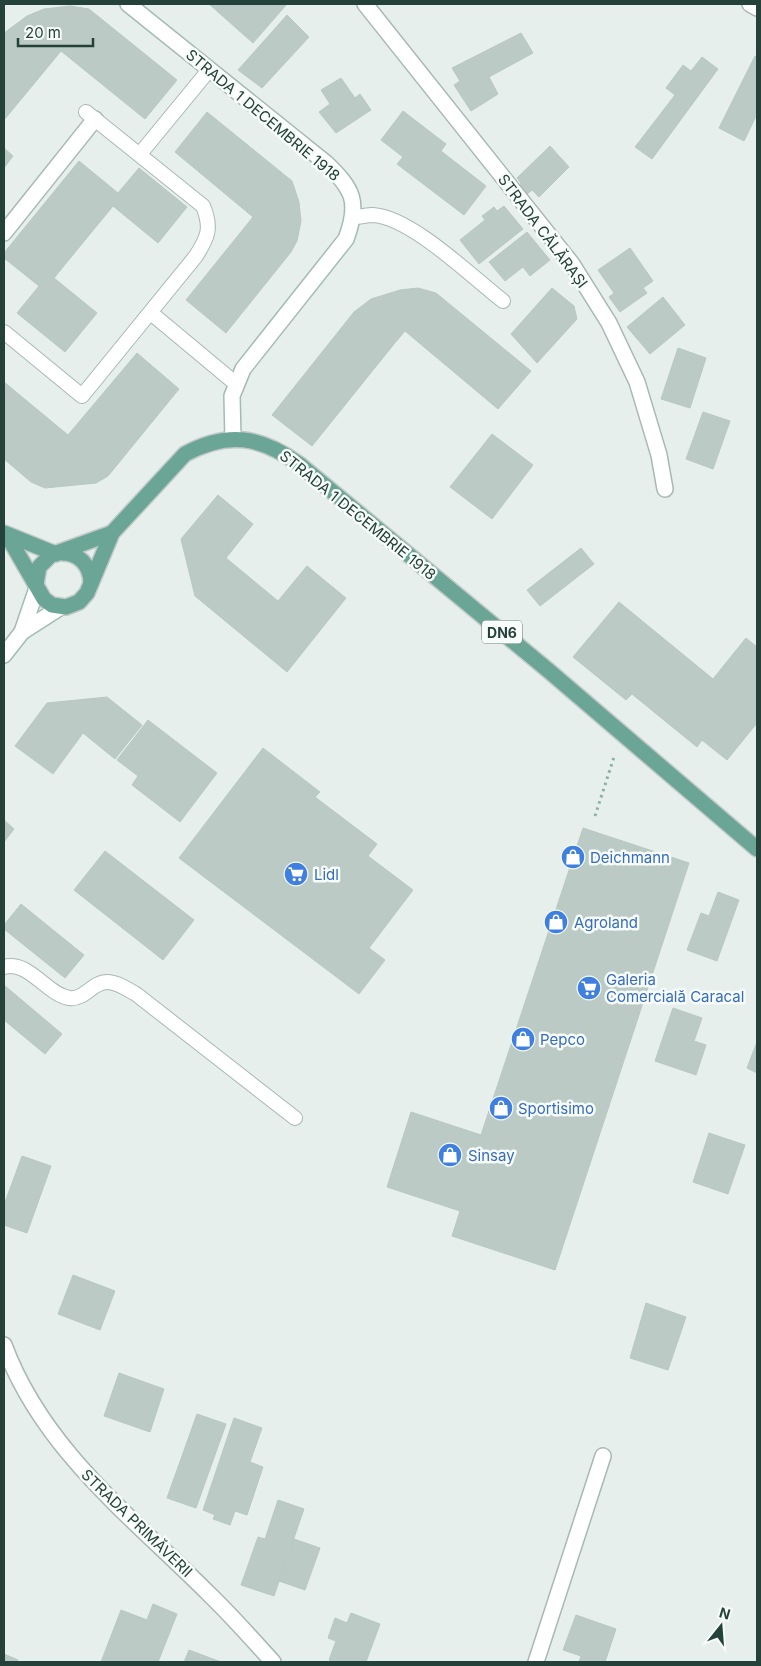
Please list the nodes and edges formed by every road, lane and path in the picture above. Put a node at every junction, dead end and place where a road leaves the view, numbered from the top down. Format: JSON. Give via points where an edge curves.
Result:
{"nodes":[{"id":1,"x":128,"y":4,"type":"edge"},
{"id":2,"x":365,"y":4,"type":"edge"},
{"id":3,"x":750,"y":4,"type":"edge"},
{"id":4,"x":757,"y":8,"type":"edge"},
{"id":5,"x":209,"y":70,"type":"junction"},
{"id":6,"x":91,"y":115,"type":"joint"},
{"id":7,"x":140,"y":154,"type":"junction"},
{"id":8,"x":354,"y":217,"type":"junction"},
{"id":9,"x":4,"y":234,"type":"edge"},
{"id":10,"x":503,"y":301,"type":"dead end"},
{"id":11,"x":150,"y":313,"type":"junction"},
{"id":12,"x":4,"y":332,"type":"edge"},
{"id":13,"x":235,"y":383,"type":"junction"},
{"id":14,"x":233,"y":439,"type":"junction"},
{"id":15,"x":665,"y":489,"type":"dead end"},
{"id":16,"x":112,"y":532,"type":"junction"},
{"id":17,"x":5,"y":534,"type":"edge"},
{"id":18,"x":59,"y":553,"type":"junction"},
{"id":19,"x":91,"y":582,"type":"junction"},
{"id":20,"x":37,"y":586,"type":"junction"},
{"id":21,"x":61,"y":607,"type":"junction"},
{"id":22,"x":22,"y":632,"type":"junction"},
{"id":23,"x":4,"y":655,"type":"edge"},
{"id":24,"x":614,"y":757,"type":"dead end"},
{"id":25,"x":595,"y":816,"type":"dead end"},
{"id":26,"x":757,"y":849,"type":"edge"},
{"id":27,"x":4,"y":966,"type":"edge"},
{"id":28,"x":295,"y":1118,"type":"dead end"},
{"id":29,"x":4,"y":1345,"type":"edge"},
{"id":30,"x":602,"y":1456,"type":"dead end"},
{"id":31,"x":272,"y":1662,"type":"edge"},
{"id":32,"x":536,"y":1662,"type":"edge"}],
"edges":[{"from":1,"to":5,"type":"street","name":"STRADA 1 DECEMBRIE 1918"},
{"from":2,"to":15,"type":"street","name":"STRADA CĂLĂRAȘI","via":[[572,264],[609,323],[637,382],[659,455]]},
{"from":3,"to":4,"type":"street"},
{"from":5,"to":7,"type":"lane"},
{"from":5,"to":8,"type":"street","name":"STRADA 1 DECEMBRIE 1918","via":[[343,180],[352,199]]},
{"from":6,"to":7,"type":"lane"},
{"from":6,"to":9,"type":"street"},
{"from":7,"to":11,"type":"lane","via":[[203,206],[208,218],[207,238]]},
{"from":8,"to":10,"type":"lane","via":[[373,215],[415,231]]},
{"from":8,"to":13,"type":"street","via":[[346,238],[252,356]]},
{"from":11,"to":12,"type":"lane","via":[[82,396]]},
{"from":11,"to":13,"type":"lane"},
{"from":13,"to":14,"type":"street","via":[[231,413]]},
{"from":14,"to":16,"type":"main road","number":"DN6","via":[[200,446],[185,454]]},
{"from":14,"to":26,"type":"main road","name":"STRADA 1 DECEMBRIE 1918","number":"DN6","via":[[265,444],[299,464]]},
{"from":16,"to":18,"type":"main road"},
{"from":16,"to":19,"type":"main road"},
{"from":17,"to":18,"type":"main road"},
{"from":17,"to":20,"type":"main road"},
{"from":18,"to":19,"type":"main road","via":[[76,556],[83,561]]},
{"from":18,"to":20,"type":"main road","via":[[44,560],[39,567]]},
{"from":19,"to":21,"type":"main road","via":[[84,599],[72,606]]},
{"from":20,"to":21,"type":"main road","via":[[44,599]]},
{"from":20,"to":22,"type":"street"},
{"from":21,"to":22,"type":"street"},
{"from":22,"to":23,"type":"street"},
{"from":24,"to":25,"type":"path"},
{"from":27,"to":28,"type":"lane","via":[[27,971],[58,995],[70,998],[85,995],[106,982],[120,985],[136,994]]},
{"from":29,"to":31,"type":"street","name":"STRADA PRIMĂVERII","via":[[29,1398],[57,1440],[90,1479],[208,1593]]},
{"from":30,"to":32,"type":"street"}]}
